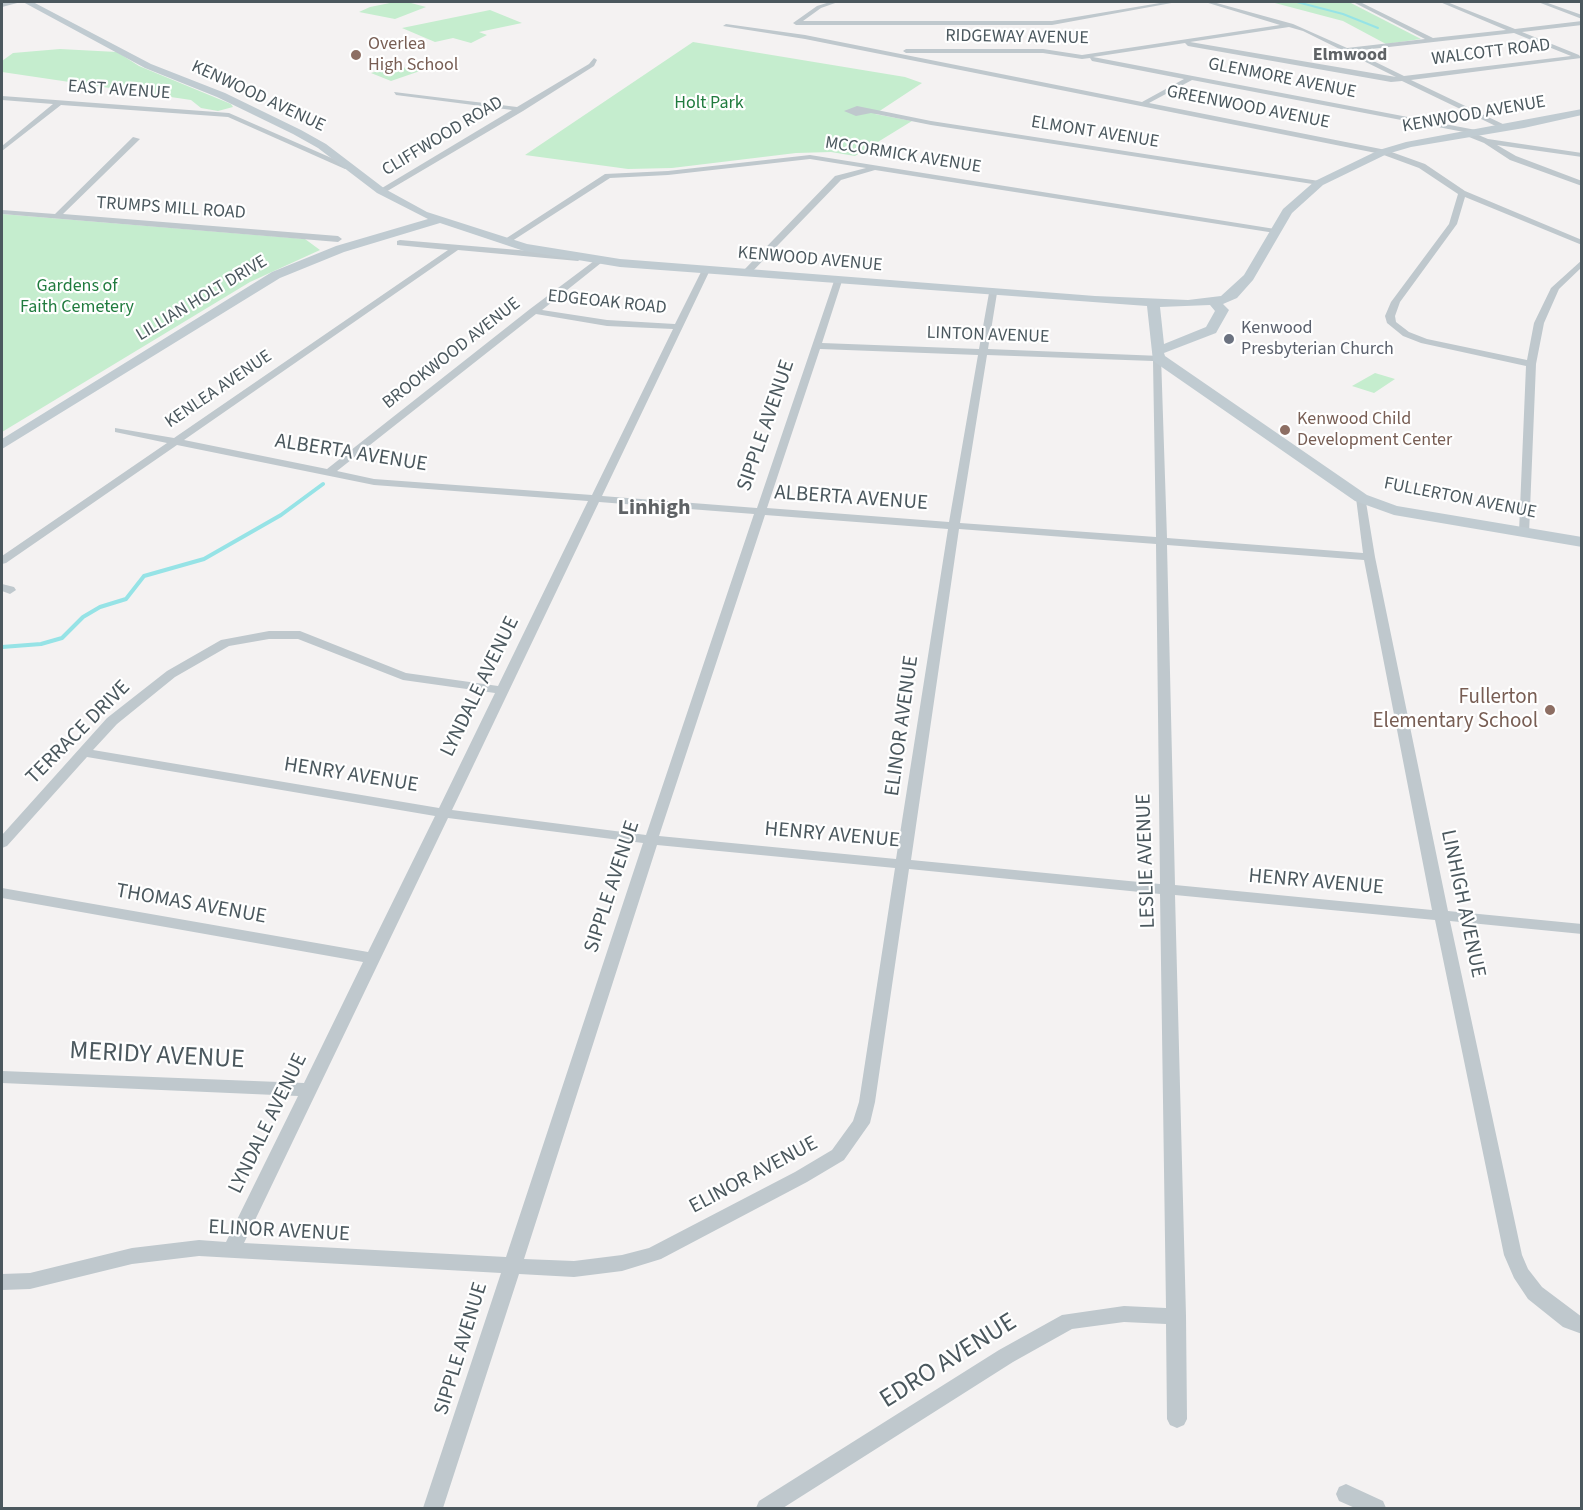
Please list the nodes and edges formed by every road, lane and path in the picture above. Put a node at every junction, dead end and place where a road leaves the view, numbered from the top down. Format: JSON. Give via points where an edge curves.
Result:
{"nodes":[{"id":1,"x":18,"y":2,"type":"edge"},
{"id":2,"x":27,"y":2,"type":"edge"},
{"id":3,"x":835,"y":2,"type":"edge"},
{"id":4,"x":1174,"y":2,"type":"edge"},
{"id":5,"x":1208,"y":2,"type":"edge"},
{"id":6,"x":1357,"y":2,"type":"edge"},
{"id":7,"x":1443,"y":2,"type":"edge"},
{"id":8,"x":1541,"y":2,"type":"edge"},
{"id":9,"x":2,"y":5,"type":"edge"},
{"id":10,"x":1581,"y":17,"type":"edge"},
{"id":11,"x":1581,"y":22,"type":"edge"},
{"id":12,"x":796,"y":23,"type":"junction"},
{"id":13,"x":1291,"y":25,"type":"junction"},
{"id":14,"x":726,"y":26,"type":"dead end"},
{"id":15,"x":1515,"y":31,"type":"junction"},
{"id":16,"x":783,"y":33,"type":"junction"},
{"id":17,"x":1433,"y":41,"type":"junction"},
{"id":18,"x":1177,"y":42,"type":"junction"},
{"id":19,"x":1347,"y":51,"type":"junction"},
{"id":20,"x":885,"y":53,"type":"junction"},
{"id":21,"x":1082,"y":57,"type":"junction"},
{"id":22,"x":1580,"y":58,"type":"edge"},
{"id":23,"x":594,"y":60,"type":"dead end"},
{"id":24,"x":1192,"y":77,"type":"junction"},
{"id":25,"x":1406,"y":79,"type":"junction"},
{"id":26,"x":396,"y":93,"type":"dead end"},
{"id":27,"x":2,"y":98,"type":"edge"},
{"id":28,"x":60,"y":102,"type":"junction"},
{"id":29,"x":1143,"y":104,"type":"junction"},
{"id":30,"x":520,"y":109,"type":"junction"},
{"id":31,"x":866,"y":110,"type":"dead end"},
{"id":32,"x":256,"y":112,"type":"junction"},
{"id":33,"x":1581,"y":112,"type":"edge"},
{"id":34,"x":235,"y":117,"type":"junction"},
{"id":35,"x":1504,"y":128,"type":"junction"},
{"id":36,"x":1472,"y":132,"type":"junction"},
{"id":37,"x":136,"y":139,"type":"dead end"},
{"id":38,"x":1487,"y":141,"type":"junction"},
{"id":39,"x":2,"y":149,"type":"edge"},
{"id":40,"x":1383,"y":152,"type":"junction"},
{"id":41,"x":1581,"y":155,"type":"edge"},
{"id":42,"x":348,"y":167,"type":"junction"},
{"id":43,"x":883,"y":167,"type":"junction"},
{"id":44,"x":1319,"y":183,"type":"junction"},
{"id":45,"x":1581,"y":184,"type":"edge"},
{"id":46,"x":381,"y":191,"type":"junction"},
{"id":47,"x":1462,"y":193,"type":"junction"},
{"id":48,"x":2,"y":212,"type":"edge"},
{"id":49,"x":56,"y":217,"type":"junction"},
{"id":50,"x":438,"y":220,"type":"junction"},
{"id":51,"x":1275,"y":231,"type":"junction"},
{"id":52,"x":338,"y":239,"type":"dead end"},
{"id":53,"x":506,"y":241,"type":"junction"},
{"id":54,"x":400,"y":243,"type":"dead end"},
{"id":55,"x":1581,"y":243,"type":"edge"},
{"id":56,"x":456,"y":248,"type":"junction"},
{"id":57,"x":578,"y":258,"type":"junction"},
{"id":58,"x":598,"y":261,"type":"junction"},
{"id":59,"x":1581,"y":262,"type":"edge"},
{"id":60,"x":706,"y":270,"type":"junction"},
{"id":61,"x":746,"y":273,"type":"junction"},
{"id":62,"x":838,"y":281,"type":"junction"},
{"id":63,"x":993,"y":293,"type":"junction"},
{"id":64,"x":1214,"y":302,"type":"junction"},
{"id":65,"x":1153,"y":303,"type":"junction"},
{"id":66,"x":533,"y":312,"type":"junction"},
{"id":67,"x":678,"y":327,"type":"junction"},
{"id":68,"x":816,"y":346,"type":"junction"},
{"id":69,"x":982,"y":352,"type":"junction"},
{"id":70,"x":1158,"y":355,"type":"junction"},
{"id":71,"x":1531,"y":364,"type":"junction"},
{"id":72,"x":119,"y":430,"type":"dead end"},
{"id":73,"x":173,"y":441,"type":"junction"},
{"id":74,"x":2,"y":445,"type":"edge"},
{"id":75,"x":327,"y":474,"type":"junction"},
{"id":76,"x":1361,"y":498,"type":"junction"},
{"id":77,"x":595,"y":500,"type":"junction"},
{"id":78,"x":759,"y":512,"type":"junction"},
{"id":79,"x":954,"y":526,"type":"junction"},
{"id":80,"x":1525,"y":532,"type":"junction"},
{"id":81,"x":1161,"y":542,"type":"junction"},
{"id":82,"x":1581,"y":542,"type":"edge"},
{"id":83,"x":1369,"y":557,"type":"junction"},
{"id":84,"x":2,"y":561,"type":"edge"},
{"id":85,"x":502,"y":690,"type":"junction"},
{"id":86,"x":82,"y":752,"type":"junction"},
{"id":87,"x":443,"y":813,"type":"junction"},
{"id":88,"x":651,"y":840,"type":"junction"},
{"id":89,"x":2,"y":843,"type":"edge"},
{"id":90,"x":904,"y":864,"type":"junction"},
{"id":91,"x":1168,"y":890,"type":"junction"},
{"id":92,"x":2,"y":893,"type":"edge"},
{"id":93,"x":1443,"y":915,"type":"junction"},
{"id":94,"x":1581,"y":929,"type":"edge"},
{"id":95,"x":373,"y":958,"type":"junction"},
{"id":96,"x":2,"y":1077,"type":"edge"},
{"id":97,"x":309,"y":1090,"type":"junction"},
{"id":98,"x":231,"y":1251,"type":"junction"},
{"id":99,"x":511,"y":1264,"type":"junction"},
{"id":100,"x":2,"y":1282,"type":"edge"},
{"id":101,"x":1176,"y":1316,"type":"junction"},
{"id":102,"x":1581,"y":1326,"type":"edge"},
{"id":103,"x":1177,"y":1419,"type":"dead end"},
{"id":104,"x":1346,"y":1494,"type":"dead end"},
{"id":105,"x":433,"y":1509,"type":"edge"},
{"id":106,"x":766,"y":1509,"type":"edge"},
{"id":107,"x":1376,"y":1509,"type":"edge"}],
"edges":[{"from":1,"to":9,"type":"street"},
{"from":2,"to":32,"type":"main road","name":"KENWOOD AVENUE","via":[[148,66]]},
{"from":3,"to":12,"type":"street","via":[[819,7]]},
{"from":4,"to":12,"type":"street","via":[[1042,23]]},
{"from":5,"to":13,"type":"street"},
{"from":6,"to":17,"type":"street"},
{"from":7,"to":15,"type":"street"},
{"from":8,"to":10,"type":"street"},
{"from":11,"to":15,"type":"street"},
{"from":12,"to":16,"type":"street"},
{"from":13,"to":18,"type":"street","name":"RIDGEWAY AVENUE"},
{"from":13,"to":19,"type":"street"},
{"from":14,"to":16,"type":"street","name":"GREENWOOD AVENUE"},
{"from":15,"to":17,"type":"street"},
{"from":15,"to":22,"type":"street"},
{"from":16,"to":20,"type":"street","name":"GREENWOOD AVENUE"},
{"from":17,"to":19,"type":"street"},
{"from":18,"to":21,"type":"street","name":"RIDGEWAY AVENUE"},
{"from":18,"to":25,"type":"street","name":"WALCOTT ROAD","via":[[1388,80]]},
{"from":19,"to":25,"type":"street"},
{"from":20,"to":21,"type":"street","name":"RIDGEWAY AVENUE","via":[[1043,51]]},
{"from":20,"to":29,"type":"street","name":"GREENWOOD AVENUE"},
{"from":21,"to":24,"type":"street","name":"GLENMORE AVENUE"},
{"from":22,"to":25,"type":"street","name":"WALCOTT ROAD"},
{"from":23,"to":30,"type":"street","name":"CLIFFWOOD ROAD","via":[[592,65]]},
{"from":24,"to":29,"type":"street"},
{"from":24,"to":36,"type":"street","name":"GLENMORE AVENUE"},
{"from":25,"to":35,"type":"street"},
{"from":26,"to":30,"type":"street"},
{"from":27,"to":28,"type":"street","name":"EAST AVENUE"},
{"from":28,"to":34,"type":"street","name":"EAST AVENUE"},
{"from":28,"to":39,"type":"street"},
{"from":29,"to":40,"type":"street","name":"GREENWOOD AVENUE"},
{"from":30,"to":46,"type":"street","name":"CLIFFWOOD ROAD"},
{"from":31,"to":44,"type":"street","name":"ELMONT AVENUE"},
{"from":32,"to":34,"type":"street","name":"EAST AVENUE"},
{"from":32,"to":42,"type":"main road","name":"KENWOOD AVENUE","via":[[322,146]]},
{"from":33,"to":35,"type":"main road","name":"KENWOOD AVENUE"},
{"from":34,"to":42,"type":"street","name":"EAST AVENUE"},
{"from":35,"to":36,"type":"main road","name":"KENWOOD AVENUE"},
{"from":36,"to":38,"type":"street","name":"GLENMORE AVENUE"},
{"from":36,"to":40,"type":"main road","name":"KENWOOD AVENUE"},
{"from":37,"to":49,"type":"street"},
{"from":38,"to":41,"type":"street"},
{"from":38,"to":45,"type":"street","via":[[1513,158]]},
{"from":40,"to":44,"type":"main road","name":"KENWOOD AVENUE"},
{"from":40,"to":47,"type":"street","name":"GREENWOOD AVENUE","via":[[1422,166]]},
{"from":42,"to":46,"type":"main road","name":"KENWOOD AVENUE"},
{"from":43,"to":51,"type":"street","name":"MCCORMICK AVENUE"},
{"from":43,"to":53,"type":"street","name":"MCCORMICK AVENUE","via":[[810,157],[668,173],[612,175]]},
{"from":43,"to":61,"type":"street","via":[[840,176]]},
{"from":44,"to":51,"type":"main road","name":"KENWOOD AVENUE","via":[[1287,211]]},
{"from":46,"to":50,"type":"main road","name":"KENWOOD AVENUE"},
{"from":47,"to":55,"type":"street","name":"GREENWOOD AVENUE"},
{"from":47,"to":71,"type":"street","via":[[1453,224],[1396,302],[1390,316],[1392,323],[1424,341]]},
{"from":48,"to":49,"type":"street","name":"TRUMPS MILL ROAD"},
{"from":49,"to":52,"type":"street","name":"TRUMPS MILL ROAD"},
{"from":50,"to":53,"type":"main road","name":"KENWOOD AVENUE"},
{"from":50,"to":74,"type":"main road","name":"LILLIAN HOLT DRIVE","via":[[340,249],[286,270]]},
{"from":51,"to":64,"type":"main road","name":"KENWOOD AVENUE","via":[[1243,285],[1228,298]]},
{"from":53,"to":57,"type":"main road","name":"KENWOOD AVENUE"},
{"from":54,"to":56,"type":"street"},
{"from":56,"to":57,"type":"street"},
{"from":56,"to":73,"type":"street","name":"KENLEA AVENUE"},
{"from":57,"to":58,"type":"main road","name":"KENWOOD AVENUE"},
{"from":58,"to":60,"type":"main road","name":"KENWOOD AVENUE"},
{"from":58,"to":66,"type":"street","name":"BROOKWOOD AVENUE"},
{"from":59,"to":71,"type":"street","via":[[1549,297]]},
{"from":60,"to":61,"type":"main road","name":"KENWOOD AVENUE"},
{"from":60,"to":67,"type":"street","name":"LYNDALE AVENUE"},
{"from":61,"to":62,"type":"main road","name":"KENWOOD AVENUE"},
{"from":62,"to":63,"type":"main road","name":"KENWOOD AVENUE"},
{"from":62,"to":68,"type":"street","name":"SIPPLE AVENUE"},
{"from":63,"to":65,"type":"main road","name":"KENWOOD AVENUE"},
{"from":63,"to":69,"type":"street","name":"ELINOR AVENUE"},
{"from":64,"to":65,"type":"main road","name":"KENWOOD AVENUE"},
{"from":64,"to":70,"type":"main road","via":[[1222,310],[1211,330]]},
{"from":65,"to":70,"type":"main road","name":"LESLIE AVENUE"},
{"from":66,"to":67,"type":"street","name":"EDGEOAK ROAD","via":[[599,322]]},
{"from":66,"to":75,"type":"street","name":"BROOKWOOD AVENUE"},
{"from":67,"to":77,"type":"street","name":"LYNDALE AVENUE"},
{"from":68,"to":69,"type":"street","name":"LINTON AVENUE"},
{"from":68,"to":78,"type":"street","name":"SIPPLE AVENUE"},
{"from":69,"to":70,"type":"street","name":"LINTON AVENUE"},
{"from":69,"to":79,"type":"street","name":"ELINOR AVENUE"},
{"from":70,"to":76,"type":"main road","name":"FULLERTON AVENUE"},
{"from":70,"to":81,"type":"street","name":"LESLIE AVENUE"},
{"from":71,"to":80,"type":"street"},
{"from":72,"to":73,"type":"street","name":"ALBERTA AVENUE"},
{"from":73,"to":75,"type":"street","name":"ALBERTA AVENUE"},
{"from":73,"to":84,"type":"street","name":"KENLEA AVENUE"},
{"from":75,"to":77,"type":"street","name":"ALBERTA AVENUE","via":[[392,484]]},
{"from":76,"to":80,"type":"main road","name":"FULLERTON AVENUE","via":[[1394,510]]},
{"from":76,"to":83,"type":"street","name":"LINHIGH AVENUE"},
{"from":77,"to":78,"type":"street","name":"ALBERTA AVENUE"},
{"from":77,"to":85,"type":"street","name":"LYNDALE AVENUE"},
{"from":78,"to":79,"type":"street","name":"ALBERTA AVENUE"},
{"from":78,"to":88,"type":"street","name":"SIPPLE AVENUE"},
{"from":79,"to":81,"type":"street","name":"ALBERTA AVENUE"},
{"from":79,"to":90,"type":"street","name":"ELINOR AVENUE"},
{"from":80,"to":82,"type":"main road","name":"FULLERTON AVENUE"},
{"from":81,"to":83,"type":"street","name":"ALBERTA AVENUE"},
{"from":81,"to":91,"type":"street","name":"LESLIE AVENUE"},
{"from":83,"to":93,"type":"street","name":"LINHIGH AVENUE"},
{"from":85,"to":86,"type":"street","name":"TERRACE DRIVE","via":[[403,676],[300,635],[239,639],[211,649],[162,680]]},
{"from":85,"to":87,"type":"street","name":"LYNDALE AVENUE"},
{"from":86,"to":87,"type":"street","name":"HENRY AVENUE"},
{"from":86,"to":89,"type":"street","name":"TERRACE DRIVE"},
{"from":87,"to":88,"type":"street","name":"HENRY AVENUE"},
{"from":87,"to":95,"type":"street","name":"LYNDALE AVENUE"},
{"from":88,"to":90,"type":"street","name":"HENRY AVENUE"},
{"from":88,"to":99,"type":"street","name":"SIPPLE AVENUE"},
{"from":90,"to":91,"type":"street","name":"HENRY AVENUE"},
{"from":90,"to":99,"type":"street","name":"ELINOR AVENUE","via":[[867,1102],[861,1123],[838,1155],[654,1254],[574,1269]]},
{"from":91,"to":93,"type":"street","name":"HENRY AVENUE"},
{"from":91,"to":101,"type":"street","name":"LESLIE AVENUE"},
{"from":92,"to":95,"type":"street","name":"THOMAS AVENUE"},
{"from":93,"to":94,"type":"street","name":"HENRY AVENUE"},
{"from":93,"to":102,"type":"street","name":"LINHIGH AVENUE","via":[[1513,1255],[1535,1293],[1570,1322]]},
{"from":95,"to":97,"type":"street","name":"LYNDALE AVENUE"},
{"from":96,"to":97,"type":"street","name":"MERIDY AVENUE"},
{"from":97,"to":98,"type":"street","name":"LYNDALE AVENUE"},
{"from":98,"to":99,"type":"street","name":"ELINOR AVENUE"},
{"from":98,"to":100,"type":"street","name":"ELINOR AVENUE","via":[[200,1248],[155,1252],[30,1281]]},
{"from":99,"to":105,"type":"street","name":"SIPPLE AVENUE"},
{"from":101,"to":103,"type":"street","name":"LESLIE AVENUE"},
{"from":101,"to":106,"type":"street","name":"EDRO AVENUE","via":[[1124,1314],[1069,1321],[1006,1356]]},
{"from":104,"to":107,"type":"street"}]}
